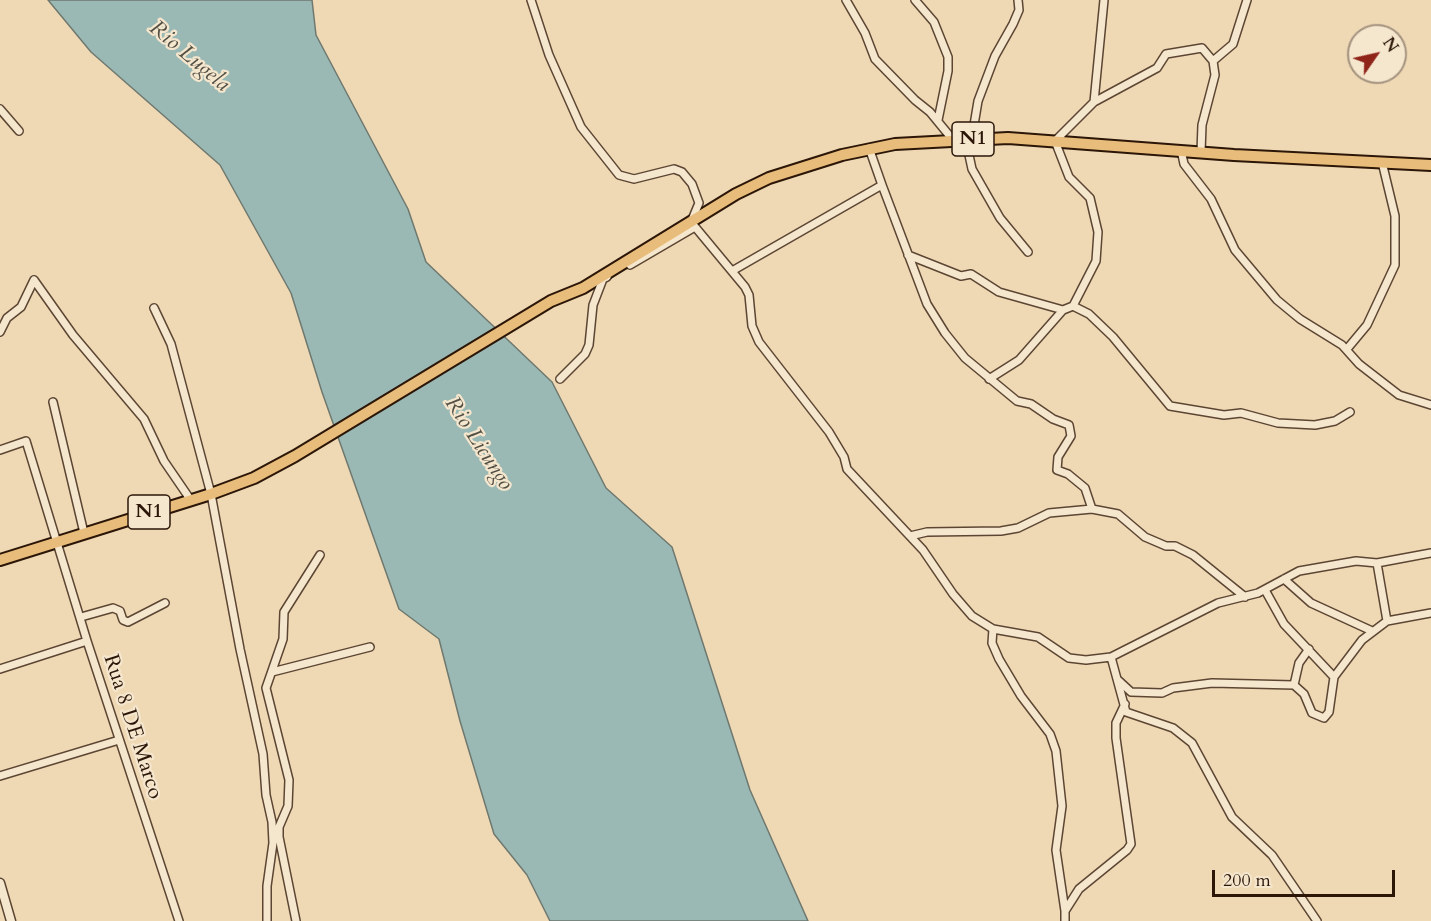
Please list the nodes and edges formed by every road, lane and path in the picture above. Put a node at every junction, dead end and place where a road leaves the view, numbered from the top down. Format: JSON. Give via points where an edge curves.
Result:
{"nodes":[{"id":1,"x":531,"y":0,"type":"edge"},
{"id":2,"x":846,"y":0,"type":"edge"},
{"id":3,"x":915,"y":0,"type":"edge"},
{"id":4,"x":1017,"y":0,"type":"edge"},
{"id":5,"x":1104,"y":0,"type":"edge"},
{"id":6,"x":1247,"y":0,"type":"edge"},
{"id":7,"x":1213,"y":61,"type":"junction"},
{"id":8,"x":1094,"y":102,"type":"junction"},
{"id":9,"x":0,"y":109,"type":"edge"},
{"id":10,"x":938,"y":120,"type":"junction"},
{"id":11,"x":19,"y":131,"type":"dead end"},
{"id":12,"x":973,"y":139,"type":"junction"},
{"id":13,"x":953,"y":140,"type":"junction"},
{"id":14,"x":1055,"y":141,"type":"junction"},
{"id":15,"x":869,"y":148,"type":"junction"},
{"id":16,"x":1181,"y":150,"type":"junction"},
{"id":17,"x":1201,"y":152,"type":"junction"},
{"id":18,"x":1382,"y":162,"type":"junction"},
{"id":19,"x":1431,"y":165,"type":"edge"},
{"id":20,"x":882,"y":185,"type":"junction"},
{"id":21,"x":693,"y":224,"type":"junction"},
{"id":22,"x":1028,"y":252,"type":"dead end"},
{"id":23,"x":908,"y":255,"type":"junction"},
{"id":24,"x":732,"y":271,"type":"junction"},
{"id":25,"x":1073,"y":306,"type":"junction"},
{"id":26,"x":154,"y":308,"type":"dead end"},
{"id":27,"x":1063,"y":310,"type":"junction"},
{"id":28,"x":0,"y":332,"type":"edge"},
{"id":29,"x":1347,"y":349,"type":"junction"},
{"id":30,"x":560,"y":379,"type":"dead end"},
{"id":31,"x":989,"y":379,"type":"junction"},
{"id":32,"x":53,"y":402,"type":"dead end"},
{"id":33,"x":1431,"y":405,"type":"edge"},
{"id":34,"x":1350,"y":412,"type":"dead end"},
{"id":35,"x":0,"y":450,"type":"edge"},
{"id":36,"x":211,"y":494,"type":"junction"},
{"id":37,"x":190,"y":499,"type":"junction"},
{"id":38,"x":1092,"y":509,"type":"junction"},
{"id":39,"x":84,"y":533,"type":"junction"},
{"id":40,"x":910,"y":536,"type":"junction"},
{"id":41,"x":57,"y":542,"type":"junction"},
{"id":42,"x":1431,"y":553,"type":"edge"},
{"id":43,"x":320,"y":555,"type":"dead end"},
{"id":44,"x":0,"y":560,"type":"edge"},
{"id":45,"x":1377,"y":563,"type":"junction"},
{"id":46,"x":1284,"y":579,"type":"junction"},
{"id":47,"x":1265,"y":590,"type":"junction"},
{"id":48,"x":1245,"y":597,"type":"junction"},
{"id":49,"x":165,"y":603,"type":"dead end"},
{"id":50,"x":1431,"y":613,"type":"edge"},
{"id":51,"x":81,"y":617,"type":"junction"},
{"id":52,"x":1387,"y":621,"type":"junction"},
{"id":53,"x":993,"y":629,"type":"junction"},
{"id":54,"x":1372,"y":631,"type":"junction"},
{"id":55,"x":87,"y":641,"type":"junction"},
{"id":56,"x":370,"y":647,"type":"dead end"},
{"id":57,"x":1309,"y":649,"type":"junction"},
{"id":58,"x":1111,"y":657,"type":"junction"},
{"id":59,"x":0,"y":669,"type":"edge"},
{"id":60,"x":272,"y":672,"type":"junction"},
{"id":61,"x":1334,"y":677,"type":"junction"},
{"id":62,"x":1118,"y":680,"type":"junction"},
{"id":63,"x":1294,"y":685,"type":"junction"},
{"id":64,"x":1125,"y":704,"type":"junction"},
{"id":65,"x":118,"y":740,"type":"junction"},
{"id":66,"x":0,"y":776,"type":"edge"},
{"id":67,"x":0,"y":884,"type":"edge"},
{"id":68,"x":1065,"y":911,"type":"junction"},
{"id":69,"x":11,"y":921,"type":"edge"},
{"id":70,"x":179,"y":921,"type":"edge"},
{"id":71,"x":267,"y":921,"type":"edge"},
{"id":72,"x":296,"y":921,"type":"edge"},
{"id":73,"x":1065,"y":921,"type":"edge"},
{"id":74,"x":1317,"y":921,"type":"edge"}],
"edges":[{"from":1,"to":21,"type":"street","via":[[549,55],[581,127],[619,175],[634,178],[674,169],[682,172],[699,203]]},
{"from":2,"to":10,"type":"street","via":[[865,33],[874,59]]},
{"from":3,"to":10,"type":"street","via":[[934,22],[948,57]]},
{"from":4,"to":12,"type":"street","via":[[1016,17],[995,56],[978,102]]},
{"from":5,"to":8,"type":"street"},
{"from":6,"to":7,"type":"street","via":[[1233,44]]},
{"from":7,"to":8,"type":"street","via":[[1202,48],[1166,54],[1157,68]]},
{"from":7,"to":17,"type":"street","via":[[1215,75],[1202,124]]},
{"from":8,"to":14,"type":"street"},
{"from":9,"to":11,"type":"street"},
{"from":10,"to":13,"type":"street"},
{"from":12,"to":13,"type":"highway","number":"N1"},
{"from":12,"to":14,"type":"highway","number":"N1"},
{"from":12,"to":22,"type":"street","via":[[969,155],[972,169],[1000,218]]},
{"from":13,"to":15,"type":"highway","number":"N1"},
{"from":14,"to":16,"type":"highway","number":"N1"},
{"from":14,"to":25,"type":"street","via":[[1069,177],[1090,198],[1098,232],[1096,261]]},
{"from":15,"to":20,"type":"street"},
{"from":15,"to":21,"type":"highway","number":"N1","via":[[769,178]]},
{"from":16,"to":17,"type":"highway","number":"N1"},
{"from":16,"to":29,"type":"street","via":[[1184,164],[1211,200],[1222,226],[1248,265],[1288,310]]},
{"from":17,"to":18,"type":"highway","number":"N1"},
{"from":18,"to":19,"type":"highway","number":"N1"},
{"from":18,"to":29,"type":"street","via":[[1395,216],[1395,265],[1367,325]]},
{"from":20,"to":23,"type":"street"},
{"from":20,"to":24,"type":"street"},
{"from":21,"to":24,"type":"street"},
{"from":21,"to":30,"type":"street","via":[[603,279],[593,305],[589,345]]},
{"from":21,"to":36,"type":"highway","number":"N1","via":[[583,288],[551,301],[295,456],[254,478]]},
{"from":23,"to":27,"type":"street","via":[[961,276],[971,274],[999,292]]},
{"from":23,"to":31,"type":"street","via":[[932,316],[965,358]]},
{"from":24,"to":40,"type":"street","via":[[749,295],[752,326],[759,342],[829,432],[847,470]]},
{"from":25,"to":27,"type":"street"},
{"from":25,"to":34,"type":"street","via":[[1089,314],[1113,337],[1170,406],[1315,425],[1335,421]]},
{"from":26,"to":36,"type":"street","via":[[171,344]]},
{"from":27,"to":31,"type":"street","via":[[1020,360]]},
{"from":28,"to":37,"type":"street","via":[[7,318],[21,307],[34,280],[73,335],[144,419],[164,461]]},
{"from":29,"to":33,"type":"street","via":[[1359,364],[1399,395]]},
{"from":31,"to":38,"type":"street","via":[[1017,401],[1031,404],[1069,425],[1071,436],[1058,457],[1057,469],[1085,488]]},
{"from":32,"to":39,"type":"street"},
{"from":35,"to":41,"type":"street","name":"Rua 8 DE Marco","via":[[25,437]]},
{"from":36,"to":37,"type":"highway","number":"N1"},
{"from":36,"to":71,"type":"street","via":[[263,754],[272,822]]},
{"from":37,"to":39,"type":"highway","number":"N1"},
{"from":38,"to":40,"type":"street","via":[[1049,513],[1018,528],[1001,531],[927,532]]},
{"from":38,"to":48,"type":"street","via":[[1118,514],[1145,537],[1193,555]]},
{"from":39,"to":41,"type":"highway","number":"N1"},
{"from":40,"to":53,"type":"street","via":[[972,616]]},
{"from":41,"to":44,"type":"highway","number":"N1"},
{"from":41,"to":51,"type":"street","name":"Rua 8 DE Marco"},
{"from":42,"to":45,"type":"street"},
{"from":43,"to":60,"type":"street","via":[[284,612],[283,639]]},
{"from":45,"to":46,"type":"street","via":[[1356,561],[1321,566]]},
{"from":45,"to":52,"type":"street"},
{"from":46,"to":47,"type":"street"},
{"from":46,"to":54,"type":"street","via":[[1311,603]]},
{"from":47,"to":48,"type":"street"},
{"from":47,"to":57,"type":"street","via":[[1284,624]]},
{"from":48,"to":58,"type":"street","via":[[1218,603]]},
{"from":49,"to":51,"type":"street","via":[[128,622],[113,608]]},
{"from":50,"to":52,"type":"street"},
{"from":51,"to":55,"type":"street","name":"Rua 8 DE Marco"},
{"from":52,"to":54,"type":"street"},
{"from":53,"to":58,"type":"street","via":[[1038,638],[1069,658]]},
{"from":53,"to":68,"type":"street","via":[[992,643],[999,658],[1050,734],[1056,751],[1062,806],[1056,850]]},
{"from":54,"to":61,"type":"street"},
{"from":55,"to":59,"type":"street"},
{"from":55,"to":65,"type":"street","name":"Rua 8 DE Marco"},
{"from":56,"to":60,"type":"street"},
{"from":57,"to":61,"type":"street"},
{"from":57,"to":63,"type":"street","via":[[1299,663]]},
{"from":58,"to":62,"type":"street"},
{"from":60,"to":72,"type":"street","via":[[266,698],[289,780],[288,806],[279,837]]},
{"from":61,"to":63,"type":"street","via":[[1329,712],[1324,718],[1311,713],[1304,694]]},
{"from":62,"to":63,"type":"street","via":[[1131,692],[1155,693],[1212,683]]},
{"from":62,"to":64,"type":"street"},
{"from":64,"to":68,"type":"street","via":[[1116,723],[1116,738],[1131,844],[1079,890]]},
{"from":64,"to":74,"type":"street","via":[[1126,712],[1132,716],[1173,728],[1192,742],[1232,817],[1272,855]]},
{"from":65,"to":66,"type":"street"},
{"from":65,"to":70,"type":"street","name":"Rua 8 DE Marco"},
{"from":67,"to":69,"type":"street"},
{"from":68,"to":73,"type":"street"}]}
